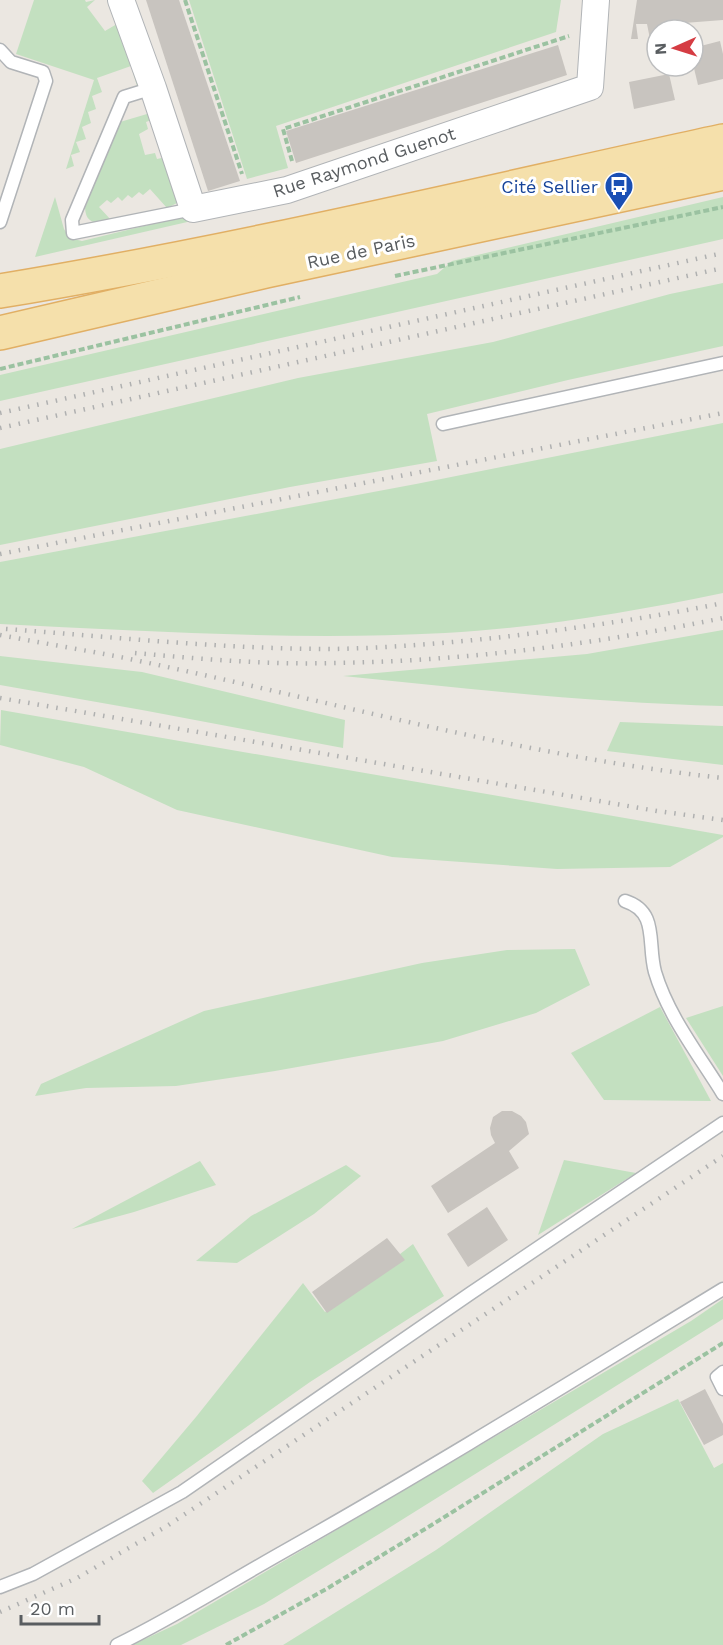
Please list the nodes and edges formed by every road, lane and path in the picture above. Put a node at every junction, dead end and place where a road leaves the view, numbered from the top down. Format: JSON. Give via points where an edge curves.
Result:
{"nodes":[{"id":1,"x":121,"y":0,"type":"edge"},
{"id":2,"x":185,"y":0,"type":"edge"},
{"id":3,"x":596,"y":0,"type":"edge"},
{"id":4,"x":595,"y":27,"type":"junction"},
{"id":5,"x":0,"y":50,"type":"edge"},
{"id":6,"x":153,"y":88,"type":"junction"},
{"id":7,"x":723,"y":141,"type":"edge"},
{"id":8,"x":723,"y":173,"type":"edge"},
{"id":9,"x":299,"y":186,"type":"junction"},
{"id":10,"x":250,"y":197,"type":"junction"},
{"id":11,"x":723,"y":207,"type":"edge"},
{"id":12,"x":193,"y":209,"type":"junction"},
{"id":13,"x":0,"y":222,"type":"edge"},
{"id":14,"x":395,"y":276,"type":"dead end"},
{"id":15,"x":0,"y":291,"type":"edge"},
{"id":16,"x":302,"y":296,"type":"dead end"},
{"id":17,"x":0,"y":333,"type":"edge"},
{"id":18,"x":723,"y":363,"type":"edge"},
{"id":19,"x":0,"y":369,"type":"edge"},
{"id":20,"x":442,"y":424,"type":"dead end"},
{"id":21,"x":625,"y":901,"type":"dead end"},
{"id":22,"x":723,"y":1094,"type":"edge"},
{"id":23,"x":723,"y":1123,"type":"edge"},
{"id":24,"x":723,"y":1289,"type":"edge"},
{"id":25,"x":723,"y":1343,"type":"edge"},
{"id":26,"x":723,"y":1372,"type":"edge"},
{"id":27,"x":723,"y":1389,"type":"edge"},
{"id":28,"x":0,"y":1587,"type":"edge"},
{"id":29,"x":117,"y":1645,"type":"edge"},
{"id":30,"x":226,"y":1645,"type":"edge"}],
"edges":[{"from":1,"to":6,"type":"street"},
{"from":2,"to":10,"type":"path"},
{"from":3,"to":4,"type":"street","name":"Rue Raymond Guenot"},
{"from":4,"to":9,"type":"street","name":"Rue Raymond Guenot","via":[[590,87]]},
{"from":4,"to":9,"type":"path","via":[[283,129]]},
{"from":5,"to":13,"type":"lane","via":[[11,62],[43,72],[46,81]]},
{"from":6,"to":12,"type":"street"},
{"from":6,"to":12,"type":"lane","via":[[124,97],[72,220],[73,233]]},
{"from":7,"to":15,"type":"main road","name":"Rue de Paris","via":[[238,246]]},
{"from":8,"to":17,"type":"main road","name":"Rue de Paris","via":[[266,271]]},
{"from":9,"to":10,"type":"street","name":"Rue Raymond Guenot"},
{"from":10,"to":12,"type":"street","name":"Rue Raymond Guenot"},
{"from":11,"to":14,"type":"path"},
{"from":16,"to":19,"type":"path"},
{"from":18,"to":20,"type":"lane"},
{"from":21,"to":22,"type":"lane","via":[[645,914],[654,968],[669,1008]]},
{"from":23,"to":28,"type":"lane","via":[[182,1492],[33,1574]]},
{"from":24,"to":29,"type":"lane","via":[[356,1511]]},
{"from":25,"to":30,"type":"path","via":[[389,1551]]},
{"from":26,"to":27,"type":"lane","via":[[717,1377]]}]}
